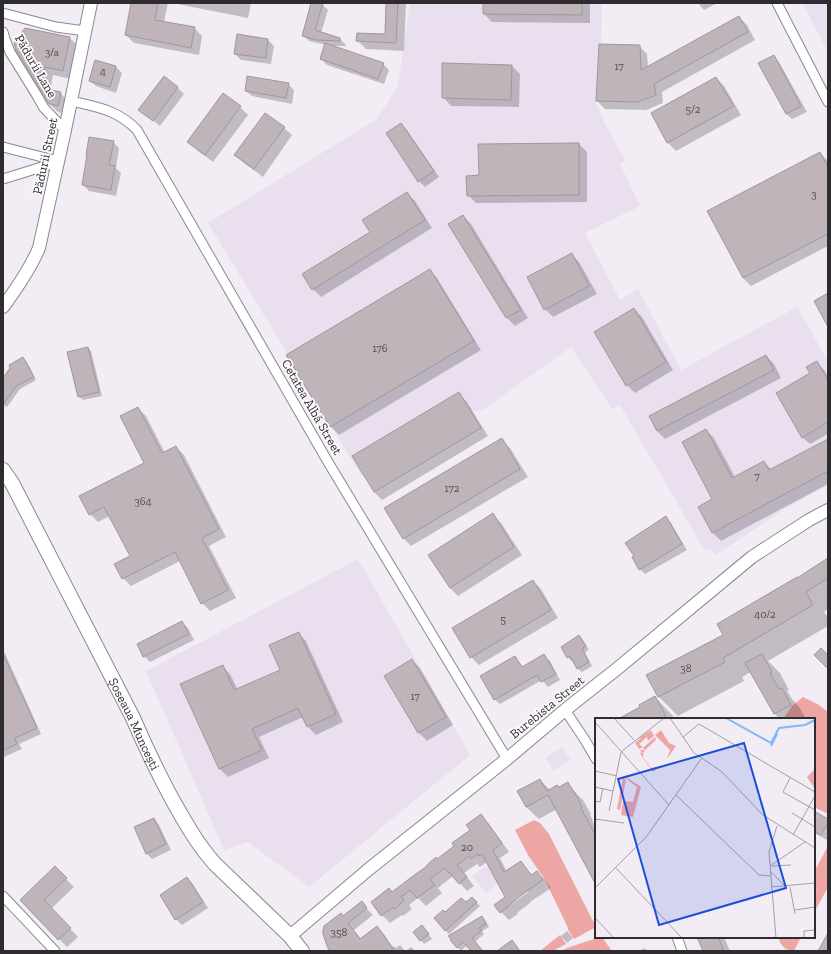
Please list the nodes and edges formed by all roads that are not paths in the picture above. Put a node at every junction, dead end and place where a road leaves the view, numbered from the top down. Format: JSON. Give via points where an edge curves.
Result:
{"nodes":[{"id":1,"x":91,"y":3,"type":"edge"},
{"id":2,"x":777,"y":3,"type":"edge"},
{"id":3,"x":3,"y":13,"type":"edge"},
{"id":4,"x":85,"y":31,"type":"junction"},
{"id":5,"x":3,"y":32,"type":"edge"},
{"id":6,"x":71,"y":101,"type":"junction"},
{"id":7,"x":828,"y":102,"type":"edge"},
{"id":8,"x":65,"y":130,"type":"junction"},
{"id":9,"x":3,"y":147,"type":"edge"},
{"id":10,"x":58,"y":162,"type":"junction"},
{"id":11,"x":3,"y":179,"type":"edge"},
{"id":12,"x":3,"y":306,"type":"edge"},
{"id":13,"x":3,"y":470,"type":"edge"},
{"id":14,"x":828,"y":510,"type":"edge"},
{"id":15,"x":565,"y":710,"type":"junction"},
{"id":16,"x":595,"y":757,"type":"edge"},
{"id":17,"x":507,"y":758,"type":"junction"},
{"id":18,"x":3,"y":896,"type":"edge"},
{"id":19,"x":290,"y":936,"type":"junction"},
{"id":20,"x":677,"y":938,"type":"edge"},
{"id":21,"x":55,"y":951,"type":"edge"},
{"id":22,"x":302,"y":951,"type":"edge"},
{"id":23,"x":682,"y":951,"type":"edge"}],
"edges":[{"from":1,"to":4,"type":"main road","name":"Pădurii Street"},
{"from":2,"to":7,"type":"street"},
{"from":3,"to":4,"type":"street","via":[[56,27]]},
{"from":4,"to":6,"type":"main road","name":"Pădurii Street"},
{"from":5,"to":8,"type":"street","name":"Pădurii Lane","via":[[10,52],[36,94]]},
{"from":6,"to":8,"type":"main road","name":"Pădurii Street"},
{"from":6,"to":17,"type":"street","name":"Cetatea Albă Street","via":[[119,115],[137,130],[328,462]]},
{"from":8,"to":10,"type":"main road","name":"Pădurii Street"},
{"from":9,"to":10,"type":"street"},
{"from":10,"to":11,"type":"street"},
{"from":10,"to":12,"type":"main road","name":"Pădurii Street","via":[[39,248],[28,271]]},
{"from":13,"to":19,"type":"main road","name":"Șoseaua Muncești","via":[[187,826],[215,864]]},
{"from":14,"to":15,"type":"main road","name":"Burebista Street","via":[[752,557]]},
{"from":15,"to":16,"type":"street"},
{"from":15,"to":17,"type":"main road","name":"Burebista Street"},
{"from":17,"to":19,"type":"main road","name":"Burebista Street"},
{"from":18,"to":21,"type":"street"},
{"from":19,"to":22,"type":"main road","name":"Șoseaua Muncești"},
{"from":20,"to":23,"type":"street"}]}
